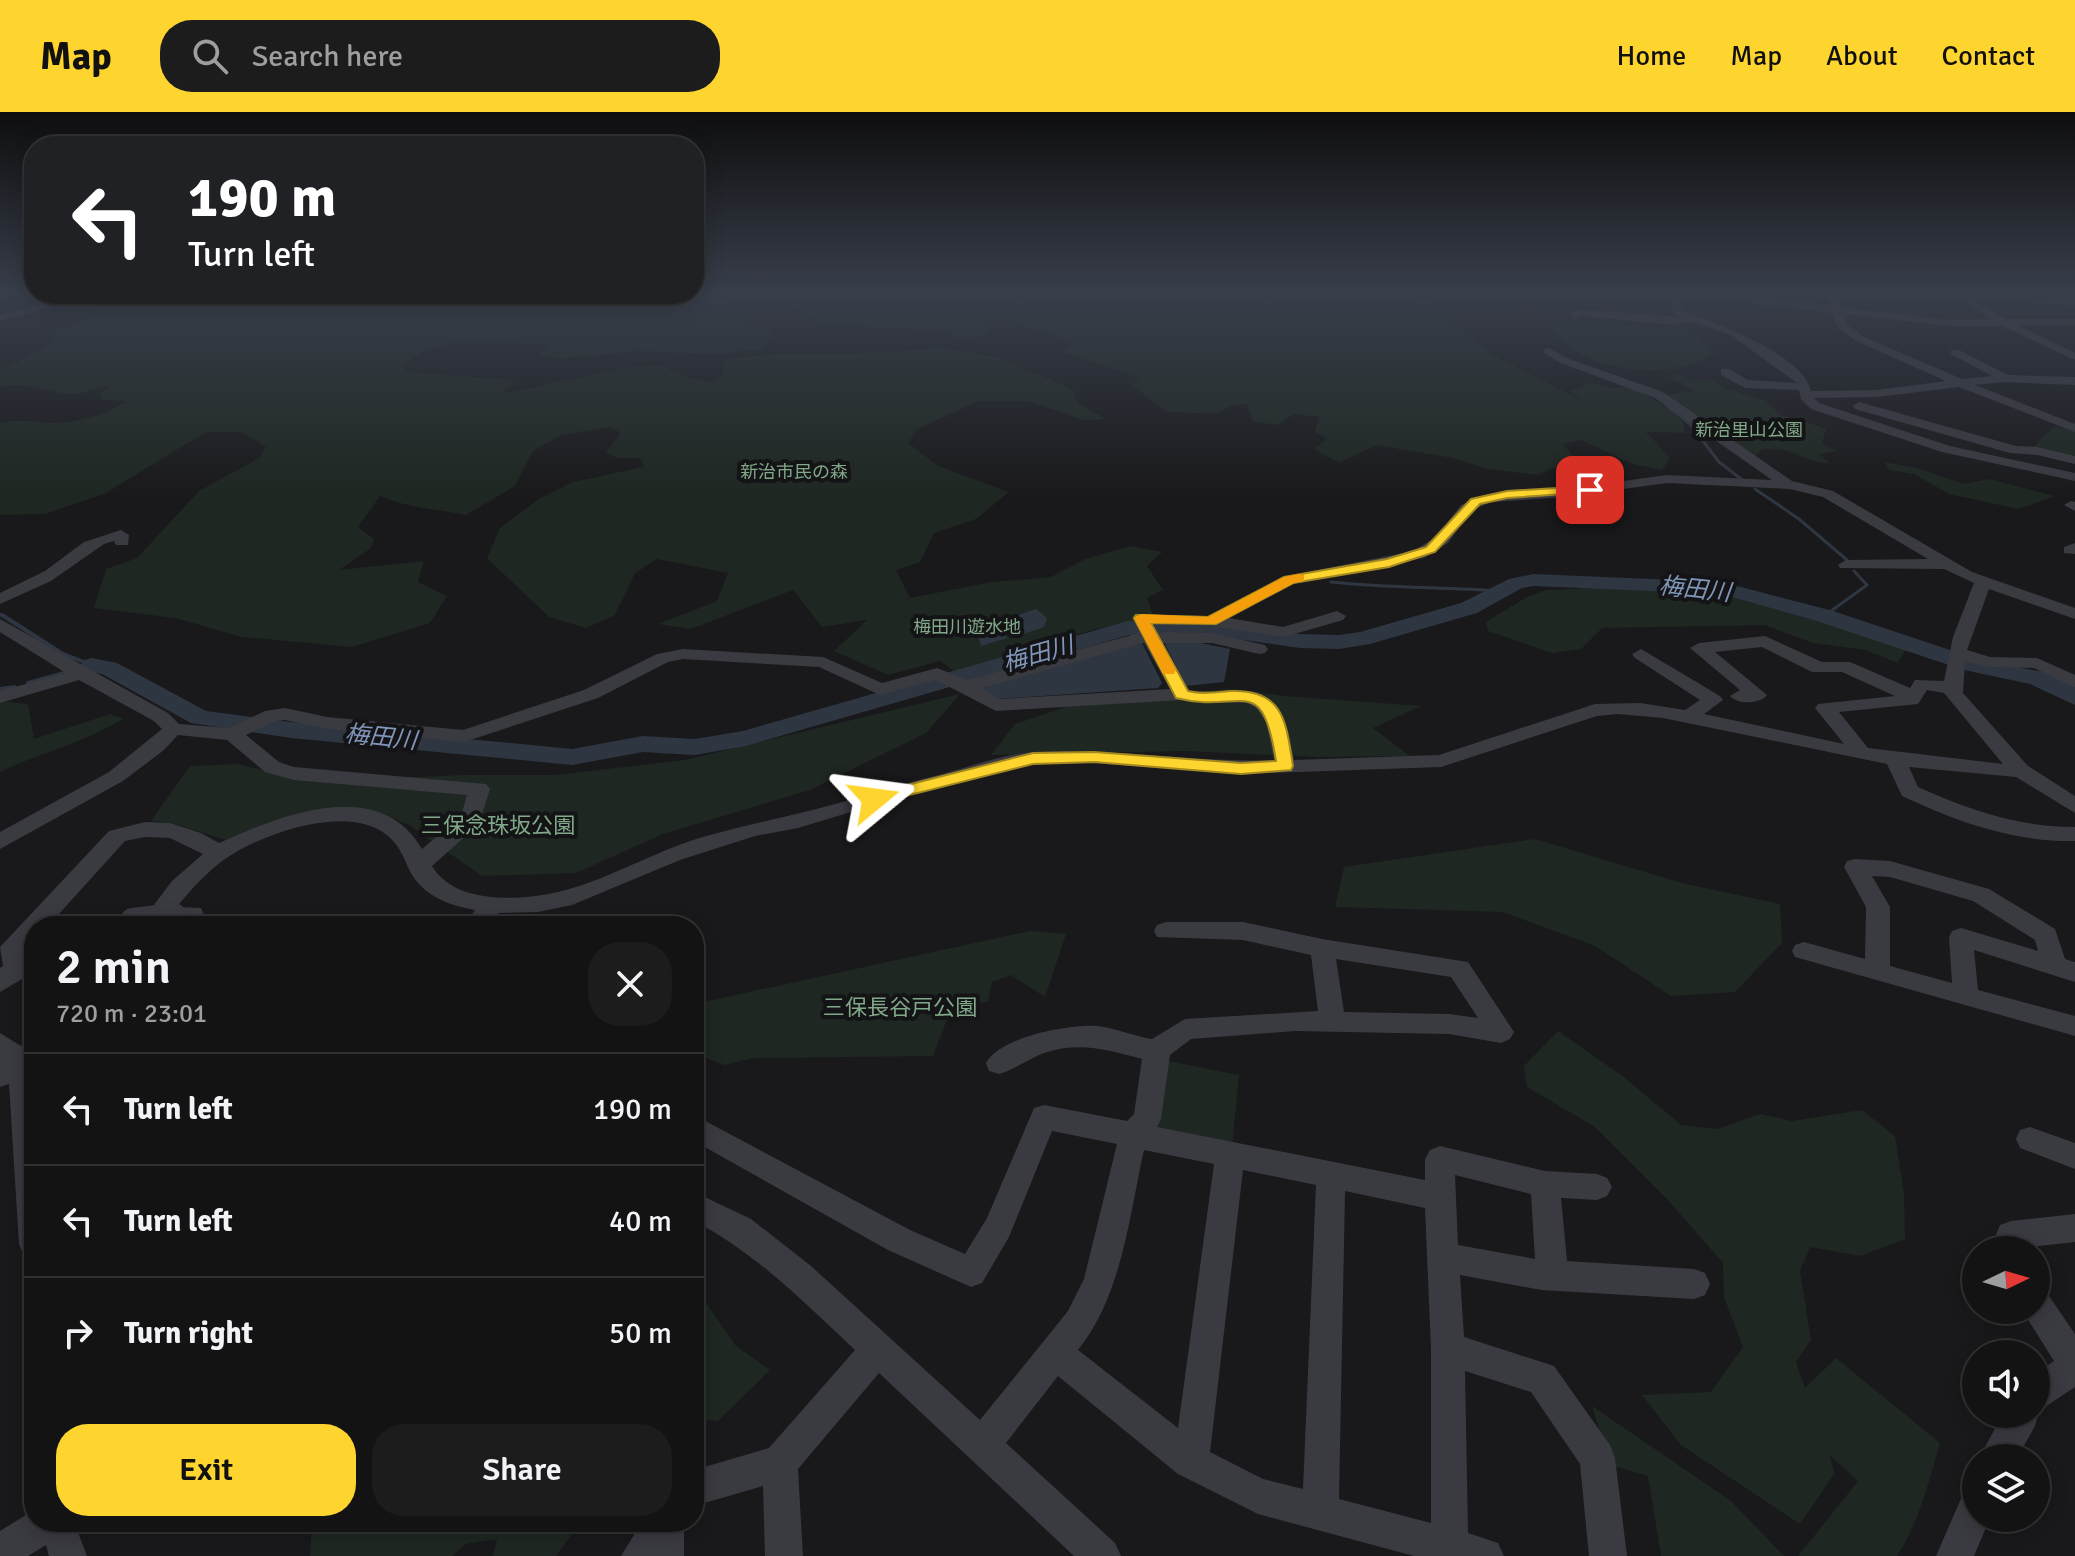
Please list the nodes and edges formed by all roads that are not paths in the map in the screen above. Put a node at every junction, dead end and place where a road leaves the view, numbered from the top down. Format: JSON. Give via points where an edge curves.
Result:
{"nodes":[{"id":1,"x":1566,"y":361,"type":"edge"},
{"id":2,"x":1778,"y":361,"type":"edge"},
{"id":3,"x":1911,"y":361,"type":"edge"},
{"id":4,"x":1973,"y":361,"type":"edge"},
{"id":5,"x":1725,"y":372,"type":"dead end"},
{"id":6,"x":2008,"y":379,"type":"junction"},
{"id":7,"x":2075,"y":381,"type":"edge"},
{"id":8,"x":1960,"y":383,"type":"junction"},
{"id":9,"x":1806,"y":390,"type":"junction"},
{"id":10,"x":1843,"y":398,"type":"junction"},
{"id":11,"x":2075,"y":428,"type":"edge"},
{"id":12,"x":2075,"y":460,"type":"edge"},
{"id":13,"x":2075,"y":477,"type":"edge"},
{"id":14,"x":1790,"y":485,"type":"junction"},
{"id":15,"x":122,"y":542,"type":"dead end"},
{"id":16,"x":1944,"y":564,"type":"junction"},
{"id":17,"x":1846,"y":565,"type":"dead end"},
{"id":18,"x":1983,"y":582,"type":"junction"},
{"id":19,"x":0,"y":599,"type":"edge"},
{"id":20,"x":2075,"y":614,"type":"edge"},
{"id":21,"x":1337,"y":616,"type":"dead end"},
{"id":22,"x":1211,"y":621,"type":"junction"},
{"id":23,"x":0,"y":624,"type":"edge"},
{"id":24,"x":1147,"y":632,"type":"junction"},
{"id":25,"x":1259,"y":649,"type":"dead end"},
{"id":26,"x":1641,"y":654,"type":"dead end"},
{"id":27,"x":1958,"y":658,"type":"junction"},
{"id":28,"x":81,"y":674,"type":"junction"},
{"id":29,"x":2075,"y":682,"type":"edge"},
{"id":30,"x":966,"y":685,"type":"junction"},
{"id":31,"x":1953,"y":688,"type":"junction"},
{"id":32,"x":1182,"y":694,"type":"junction"},
{"id":33,"x":1740,"y":696,"type":"dead end"},
{"id":34,"x":0,"y":697,"type":"edge"},
{"id":35,"x":1913,"y":697,"type":"junction"},
{"id":36,"x":1687,"y":717,"type":"junction"},
{"id":37,"x":173,"y":729,"type":"junction"},
{"id":38,"x":232,"y":734,"type":"junction"},
{"id":39,"x":1862,"y":754,"type":"junction"},
{"id":40,"x":1895,"y":759,"type":"junction"},
{"id":41,"x":1285,"y":766,"type":"junction"},
{"id":42,"x":2021,"y":771,"type":"junction"},
{"id":43,"x":2075,"y":806,"type":"edge"},
{"id":44,"x":2075,"y":834,"type":"edge"},
{"id":45,"x":0,"y":842,"type":"edge"},
{"id":46,"x":218,"y":853,"type":"junction"},
{"id":47,"x":418,"y":865,"type":"junction"},
{"id":48,"x":492,"y":905,"type":"junction"},
{"id":49,"x":43,"y":916,"type":"edge"},
{"id":50,"x":144,"y":916,"type":"edge"},
{"id":51,"x":174,"y":916,"type":"edge"},
{"id":52,"x":194,"y":916,"type":"edge"},
{"id":53,"x":484,"y":916,"type":"edge"},
{"id":54,"x":1166,"y":931,"type":"dead end"},
{"id":55,"x":24,"y":937,"type":"edge"},
{"id":56,"x":1322,"y":948,"type":"junction"},
{"id":57,"x":1804,"y":951,"type":"dead end"},
{"id":58,"x":2064,"y":968,"type":"edge"},
{"id":59,"x":17,"y":970,"type":"edge"},
{"id":60,"x":1877,"y":971,"type":"junction"},
{"id":61,"x":1966,"y":997,"type":"junction"},
{"id":62,"x":1332,"y":1020,"type":"junction"},
{"id":63,"x":2075,"y":1026,"type":"edge"},
{"id":64,"x":1157,"y":1050,"type":"junction"},
{"id":65,"x":14,"y":1058,"type":"edge"},
{"id":66,"x":999,"y":1063,"type":"dead end"},
{"id":67,"x":24,"y":1094,"type":"edge"},
{"id":68,"x":704,"y":1133,"type":"edge"},
{"id":69,"x":1133,"y":1135,"type":"junction"},
{"id":70,"x":2030,"y":1139,"type":"dead end"},
{"id":71,"x":1230,"y":1156,"type":"junction"},
{"id":72,"x":2075,"y":1156,"type":"edge"},
{"id":73,"x":1331,"y":1176,"type":"junction"},
{"id":74,"x":1545,"y":1184,"type":"junction"},
{"id":75,"x":1597,"y":1187,"type":"dead end"},
{"id":76,"x":1440,"y":1197,"type":"junction"},
{"id":77,"x":704,"y":1212,"type":"edge"},
{"id":78,"x":2075,"y":1228,"type":"edge"},
{"id":79,"x":2011,"y":1236,"type":"edge"},
{"id":80,"x":1443,"y":1257,"type":"junction"},
{"id":81,"x":1552,"y":1275,"type":"junction"},
{"id":82,"x":1694,"y":1284,"type":"dead end"},
{"id":83,"x":2049,"y":1324,"type":"edge"},
{"id":84,"x":1448,"y":1349,"type":"junction"},
{"id":85,"x":877,"y":1350,"type":"junction"},
{"id":86,"x":1055,"y":1353,"type":"junction"},
{"id":87,"x":2075,"y":1365,"type":"edge"},
{"id":88,"x":2050,"y":1384,"type":"edge"},
{"id":89,"x":982,"y":1446,"type":"junction"},
{"id":90,"x":1191,"y":1461,"type":"junction"},
{"id":91,"x":780,"y":1463,"type":"junction"},
{"id":92,"x":704,"y":1485,"type":"edge"},
{"id":93,"x":1320,"y":1510,"type":"junction"},
{"id":94,"x":33,"y":1532,"type":"edge"},
{"id":95,"x":60,"y":1532,"type":"edge"},
{"id":96,"x":658,"y":1532,"type":"edge"},
{"id":97,"x":665,"y":1532,"type":"edge"},
{"id":98,"x":1965,"y":1532,"type":"edge"},
{"id":99,"x":1450,"y":1551,"type":"edge"},
{"id":100,"x":0,"y":1552,"type":"edge"},
{"id":101,"x":68,"y":1556,"type":"edge"},
{"id":102,"x":640,"y":1556,"type":"edge"},
{"id":103,"x":665,"y":1556,"type":"edge"},
{"id":104,"x":784,"y":1556,"type":"edge"},
{"id":105,"x":1102,"y":1556,"type":"edge"},
{"id":106,"x":1485,"y":1556,"type":"edge"},
{"id":107,"x":1608,"y":1556,"type":"edge"},
{"id":108,"x":1955,"y":1556,"type":"edge"}],
"edges":[{"from":1,"to":14,"type":"street","via":[[1659,395]]},
{"from":2,"to":9,"type":"street","via":[[1801,377]]},
{"from":3,"to":8,"type":"street"},
{"from":4,"to":6,"type":"street"},
{"from":5,"to":9,"type":"street","via":[[1745,384]]},
{"from":6,"to":7,"type":"street"},
{"from":6,"to":8,"type":"street"},
{"from":8,"to":10,"type":"street"},
{"from":8,"to":11,"type":"street"},
{"from":9,"to":10,"type":"street"},
{"from":9,"to":13,"type":"street","via":[[1815,406],[1828,412],[1947,449]]},
{"from":10,"to":12,"type":"street","via":[[2015,450]]},
{"from":14,"to":16,"type":"street","via":[[1842,500]]},
{"from":14,"to":22,"type":"street","via":[[1667,479],[1488,498],[1466,508],[1430,549],[1389,563],[1289,580]]},
{"from":15,"to":19,"type":"street","via":[[121,535],[85,545],[50,575]]},
{"from":16,"to":17,"type":"street"},
{"from":16,"to":18,"type":"street"},
{"from":18,"to":20,"type":"street"},
{"from":18,"to":27,"type":"street"},
{"from":21,"to":22,"type":"street","via":[[1284,632]]},
{"from":22,"to":24,"type":"street","via":[[1172,617]]},
{"from":23,"to":28,"type":"street"},
{"from":24,"to":25,"type":"street"},
{"from":24,"to":30,"type":"street"},
{"from":24,"to":32,"type":"street"},
{"from":26,"to":36,"type":"street","via":[[1713,700]]},
{"from":27,"to":29,"type":"street","via":[[2037,663]]},
{"from":27,"to":31,"type":"street"},
{"from":28,"to":34,"type":"street"},
{"from":28,"to":37,"type":"street","via":[[161,717]]},
{"from":30,"to":32,"type":"street","via":[[996,705]]},
{"from":30,"to":38,"type":"street","via":[[937,674],[880,689],[823,662],[683,654],[663,658],[591,694],[464,736],[272,715]]},
{"from":31,"to":35,"type":"street","via":[[1922,684]]},
{"from":31,"to":42,"type":"street"},
{"from":32,"to":41,"type":"street","via":[[1261,700],[1279,728]]},
{"from":33,"to":35,"type":"street","via":[[1758,695],[1699,648],[1765,641],[1819,668],[1844,666]]},
{"from":35,"to":39,"type":"street","via":[[1825,708]]},
{"from":36,"to":39,"type":"street"},
{"from":36,"to":41,"type":"street","via":[[1619,707],[1595,710],[1441,761]]},
{"from":37,"to":38,"type":"street"},
{"from":37,"to":45,"type":"street","via":[[125,769]]},
{"from":38,"to":47,"type":"street","via":[[272,767],[294,773],[479,789],[471,819]]},
{"from":39,"to":40,"type":"street"},
{"from":40,"to":42,"type":"street"},
{"from":40,"to":44,"type":"street","via":[[1909,791],[1932,802],[2029,834]]},
{"from":41,"to":48,"type":"street","via":[[1033,758],[752,829],[572,897]]},
{"from":42,"to":43,"type":"street"},
{"from":46,"to":47,"type":"street","via":[[274,827],[343,813],[372,817],[395,830]]},
{"from":46,"to":49,"type":"street","via":[[181,831],[117,836]]},
{"from":46,"to":50,"type":"street"},
{"from":47,"to":48,"type":"street","via":[[431,885],[460,899]]},
{"from":48,"to":53,"type":"street"},
{"from":51,"to":52,"type":"street","bridge":true},
{"from":54,"to":56,"type":"street","via":[[1243,931]]},
{"from":55,"to":59,"type":"street","via":[[8,954]]},
{"from":56,"to":62,"type":"street"},
{"from":56,"to":62,"type":"street","via":[[1459,969],[1501,1032],[1449,1024]]},
{"from":57,"to":60,"type":"street"},
{"from":58,"to":60,"type":"street","via":[[2046,935],[1981,895],[1890,869],[1855,867],[1878,907]]},
{"from":58,"to":61,"type":"street","via":[[1961,937]]},
{"from":60,"to":61,"type":"street"},
{"from":61,"to":63,"type":"street"},
{"from":62,"to":64,"type":"street","via":[[1185,1029]]},
{"from":64,"to":66,"type":"street","via":[[1086,1036],[1052,1040]]},
{"from":64,"to":69,"type":"street","via":[[1147,1119]]},
{"from":65,"to":67,"type":"street"},
{"from":68,"to":69,"type":"street","via":[[899,1240],[971,1272],[998,1227],[1044,1117]]},
{"from":69,"to":71,"type":"street"},
{"from":69,"to":86,"type":"street","via":[[1099,1281],[1080,1322]]},
{"from":70,"to":72,"type":"street"},
{"from":71,"to":73,"type":"street"},
{"from":71,"to":90,"type":"street"},
{"from":73,"to":76,"type":"street"},
{"from":73,"to":93,"type":"street"},
{"from":74,"to":75,"type":"street"},
{"from":74,"to":76,"type":"street","via":[[1440,1159]]},
{"from":74,"to":81,"type":"street"},
{"from":76,"to":80,"type":"street"},
{"from":77,"to":85,"type":"street","via":[[752,1239],[800,1277]]},
{"from":78,"to":79,"type":"street"},
{"from":80,"to":81,"type":"street"},
{"from":80,"to":84,"type":"street"},
{"from":81,"to":82,"type":"street"},
{"from":83,"to":87,"type":"street"},
{"from":84,"to":99,"type":"street"},
{"from":84,"to":107,"type":"street","via":[[1542,1378],[1597,1458]]},
{"from":85,"to":89,"type":"street"},
{"from":85,"to":91,"type":"street"},
{"from":86,"to":89,"type":"street"},
{"from":86,"to":90,"type":"street"},
{"from":87,"to":88,"type":"street"},
{"from":89,"to":105,"type":"street"},
{"from":90,"to":93,"type":"street","via":[[1258,1496]]},
{"from":91,"to":92,"type":"street"},
{"from":91,"to":104,"type":"street"},
{"from":93,"to":99,"type":"street"},
{"from":94,"to":100,"type":"street"},
{"from":95,"to":101,"type":"street"},
{"from":96,"to":102,"type":"street"},
{"from":97,"to":103,"type":"street"},
{"from":98,"to":108,"type":"street"},
{"from":99,"to":106,"type":"street"}]}
